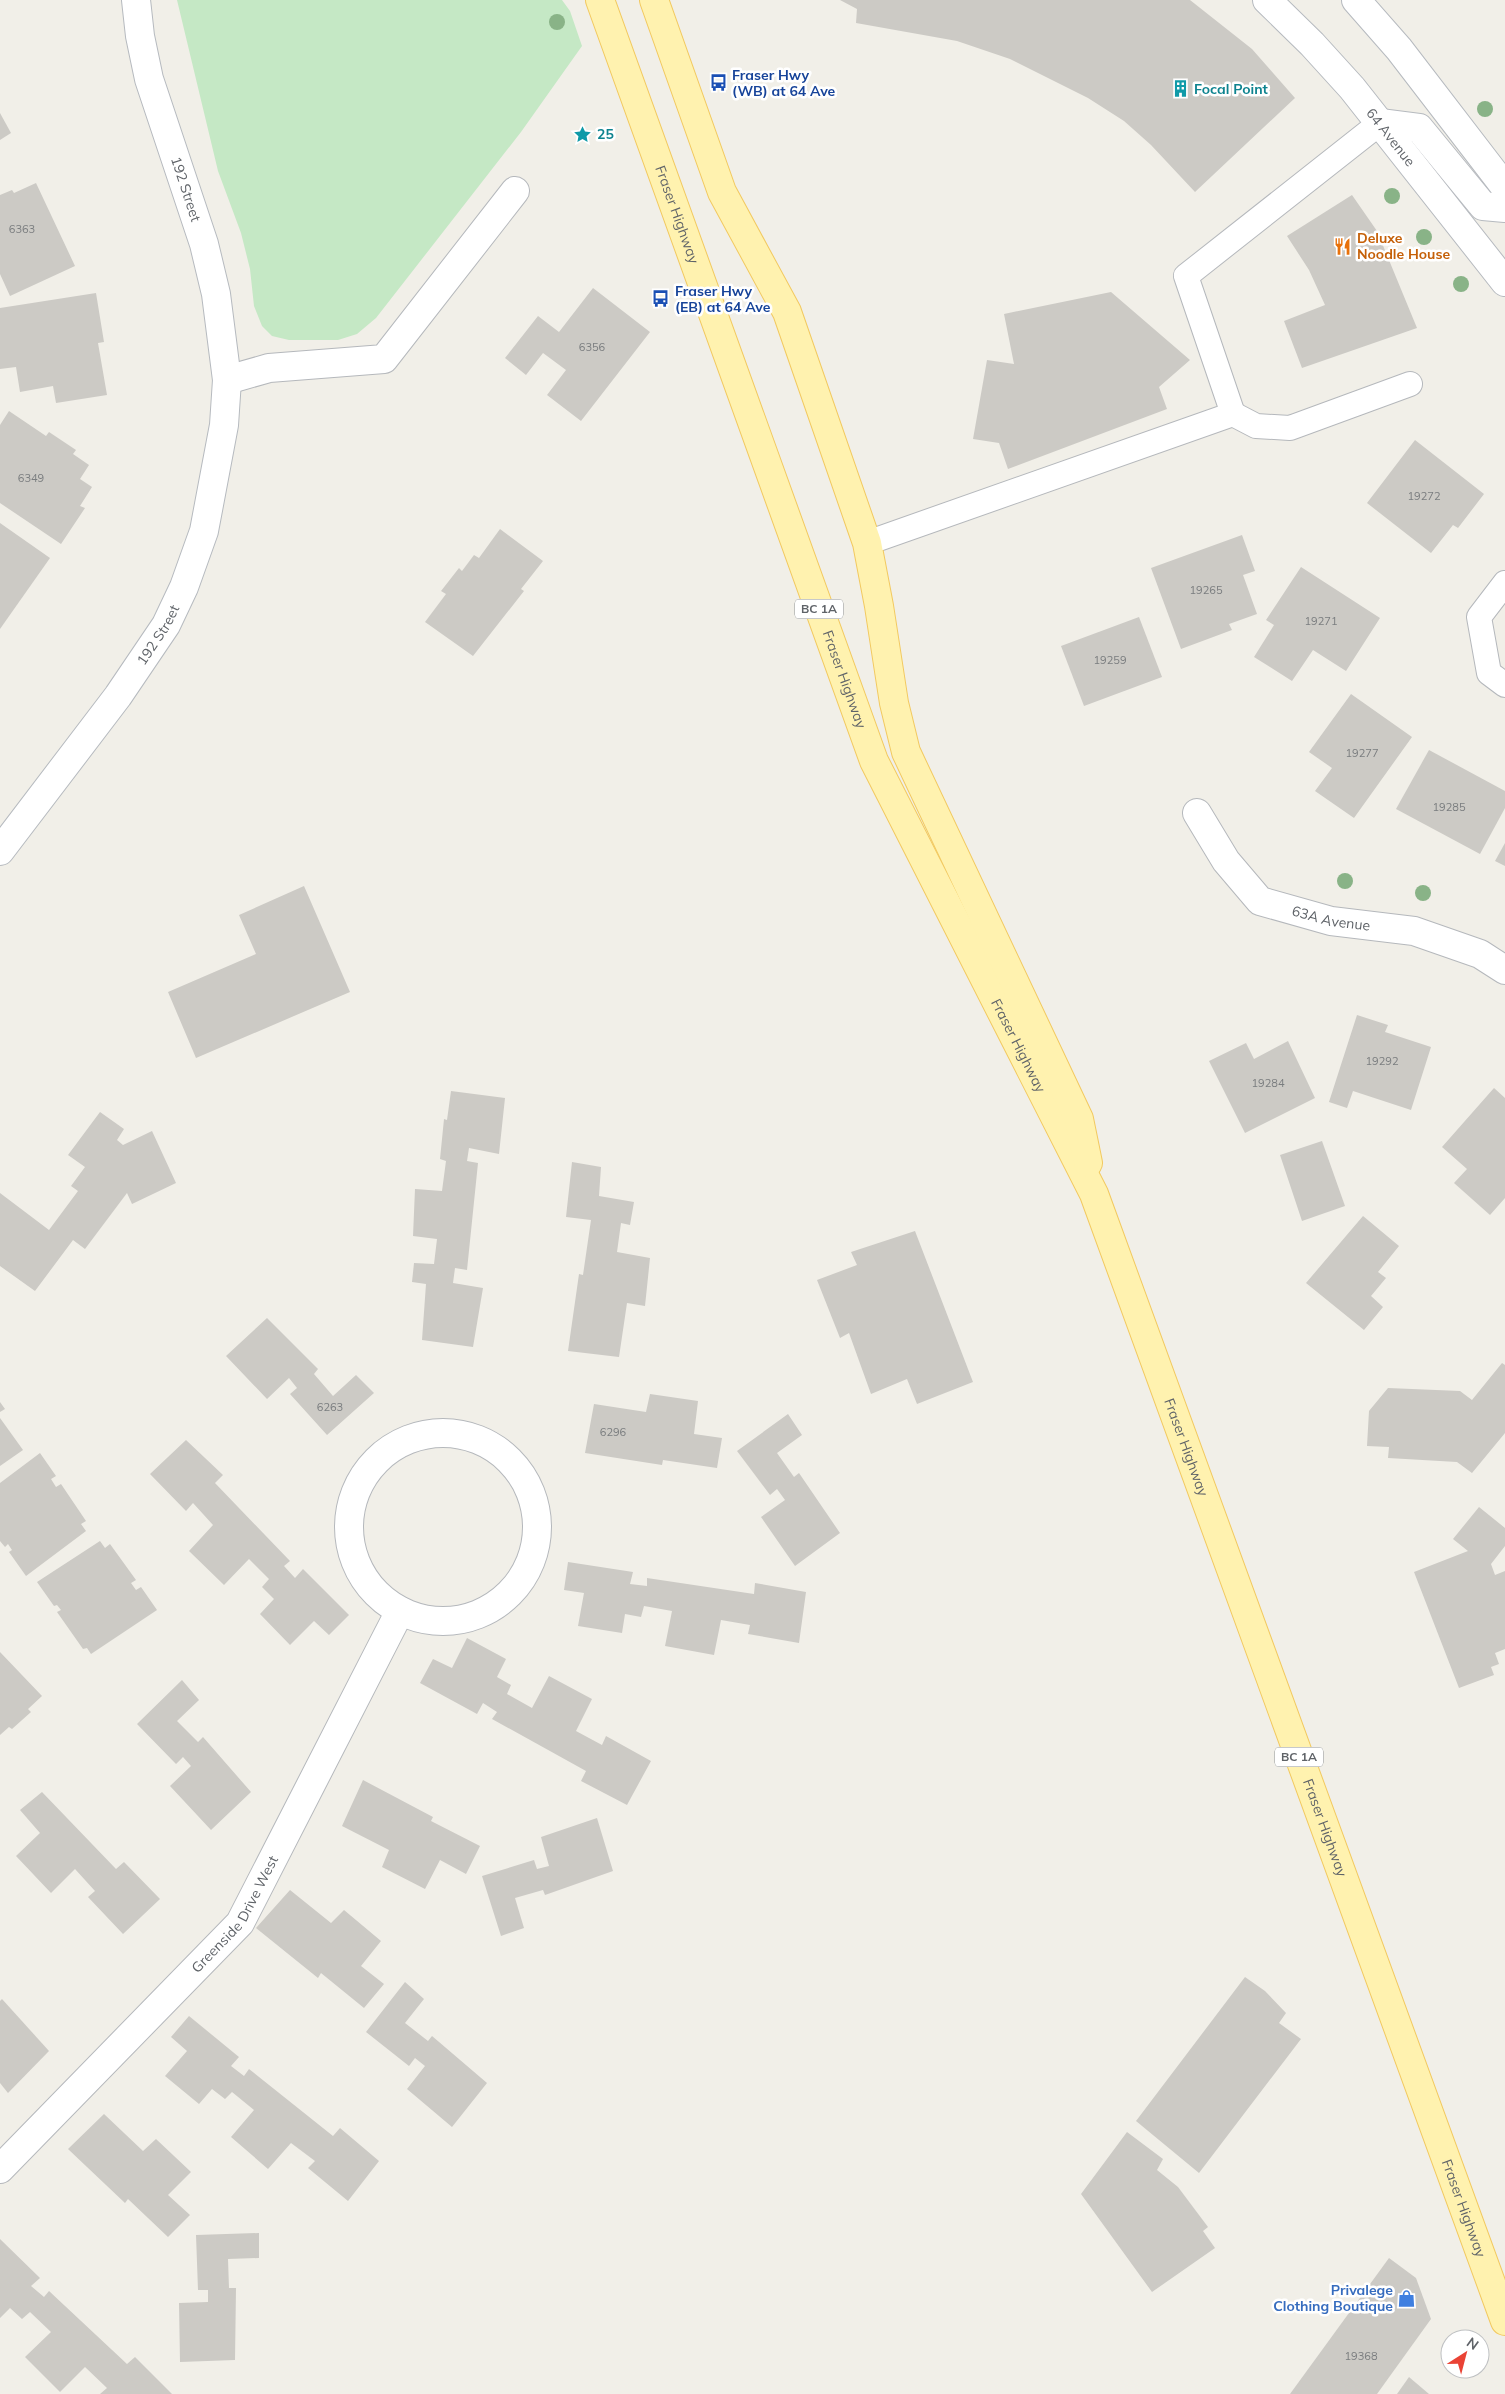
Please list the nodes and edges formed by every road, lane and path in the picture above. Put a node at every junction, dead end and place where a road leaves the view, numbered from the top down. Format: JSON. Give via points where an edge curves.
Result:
{"nodes":[{"id":1,"x":136,"y":0,"type":"edge"},
{"id":2,"x":600,"y":0,"type":"edge"},
{"id":3,"x":654,"y":0,"type":"edge"},
{"id":4,"x":1266,"y":0,"type":"edge"},
{"id":5,"x":1356,"y":0,"type":"edge"},
{"id":6,"x":1380,"y":123,"type":"junction"},
{"id":7,"x":1505,"y":187,"type":"edge"},
{"id":8,"x":515,"y":191,"type":"dead end"},
{"id":9,"x":1505,"y":208,"type":"edge"},
{"id":10,"x":1505,"y":282,"type":"edge"},
{"id":11,"x":227,"y":380,"type":"junction"},
{"id":12,"x":1410,"y":384,"type":"dead end"},
{"id":13,"x":1232,"y":414,"type":"junction"},
{"id":14,"x":866,"y":543,"type":"junction"},
{"id":15,"x":1505,"y":583,"type":"edge"},
{"id":16,"x":1505,"y":685,"type":"edge"},
{"id":17,"x":1197,"y":813,"type":"dead end"},
{"id":18,"x":0,"y":850,"type":"edge"},
{"id":19,"x":1505,"y":970,"type":"edge"},
{"id":20,"x":1094,"y":1194,"type":"junction"},
{"id":21,"x":400,"y":1611,"type":"junction"},
{"id":22,"x":0,"y":2169,"type":"edge"},
{"id":23,"x":1505,"y":2321,"type":"edge"}],
"edges":[{"from":1,"to":11,"type":"street","name":"192 Street","via":[[149,79],[206,252],[217,302]]},
{"from":2,"to":20,"type":"main road","name":"Fraser Highway","number":"BC 1A","via":[[874,761]]},
{"from":3,"to":14,"type":"main road","name":"Fraser Highway","via":[[722,192],[787,312]]},
{"from":4,"to":6,"type":"street","name":"64 Avenue","via":[[1312,44]]},
{"from":5,"to":7,"type":"street","via":[[1399,49]]},
{"from":6,"to":9,"type":"street","via":[[1419,128],[1482,206]]},
{"from":6,"to":10,"type":"street","name":"64 Avenue"},
{"from":6,"to":13,"type":"lane","via":[[1186,276]]},
{"from":8,"to":11,"type":"street","via":[[384,359],[269,368]]},
{"from":11,"to":18,"type":"street","name":"192 Street","via":[[224,425],[204,531],[166,625],[118,696]]},
{"from":12,"to":13,"type":"lane","via":[[1290,428],[1256,426]]},
{"from":13,"to":14,"type":"lane"},
{"from":14,"to":20,"type":"main road","name":"Fraser Highway","via":[[894,703],[906,752],[1079,1119]]},
{"from":15,"to":16,"type":"lane","via":[[1479,617],[1489,673]]},
{"from":17,"to":19,"type":"street","name":"63A Avenue","via":[[1226,861],[1260,901],[1331,921],[1414,931],[1480,954]]},
{"from":20,"to":23,"type":"main road","name":"Fraser Highway","number":"BC 1A"},
{"from":21,"to":21,"type":"street","via":[[429,1620],[460,1620],[489,1610],[513,1591],[529,1565],[537,1536],[535,1505],[523,1476],[502,1454],[475,1438],[444,1433],[413,1437],[385,1452],[364,1475],[351,1504],[349,1536],[357,1566],[374,1592]]},
{"from":21,"to":22,"type":"street","name":"Greenside Drive West","via":[[240,1923]]}]}
